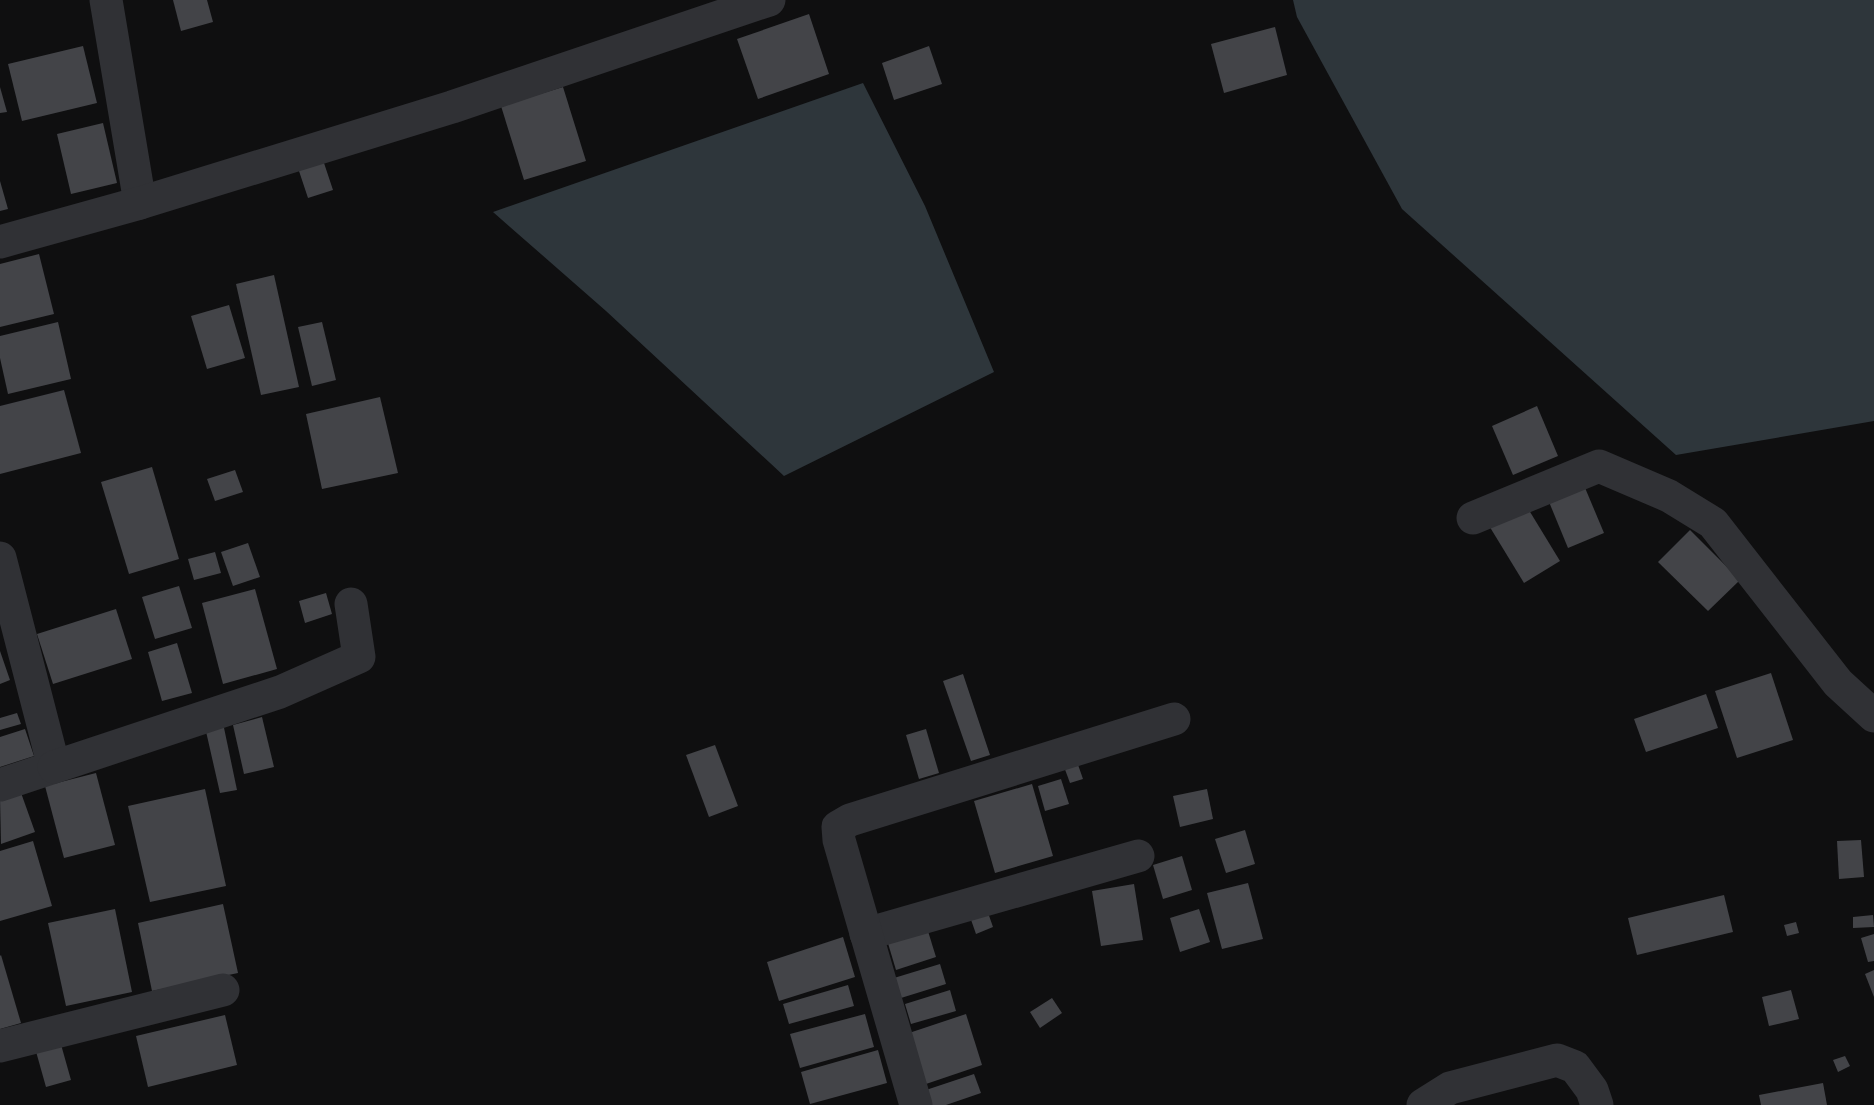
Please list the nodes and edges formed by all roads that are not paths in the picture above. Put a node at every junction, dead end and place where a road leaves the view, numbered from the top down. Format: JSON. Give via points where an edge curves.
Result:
{"nodes":[{"id":1,"x":106,"y":0,"type":"edge"},
{"id":2,"x":769,"y":0,"type":"edge"},
{"id":3,"x":140,"y":203,"type":"junction"},
{"id":4,"x":0,"y":242,"type":"edge"},
{"id":5,"x":1473,"y":518,"type":"dead end"},
{"id":6,"x":0,"y":558,"type":"edge"},
{"id":7,"x":351,"y":604,"type":"dead end"},
{"id":8,"x":1874,"y":716,"type":"edge"},
{"id":9,"x":1174,"y":719,"type":"dead end"},
{"id":10,"x":54,"y":767,"type":"junction"},
{"id":11,"x":0,"y":786,"type":"edge"},
{"id":12,"x":1138,"y":856,"type":"dead end"},
{"id":13,"x":866,"y":934,"type":"junction"},
{"id":14,"x":223,"y":990,"type":"dead end"},
{"id":15,"x":0,"y":1046,"type":"edge"},
{"id":16,"x":916,"y":1105,"type":"edge"},
{"id":17,"x":1424,"y":1105,"type":"edge"},
{"id":18,"x":1597,"y":1105,"type":"edge"}],
"edges":[{"from":1,"to":3,"type":"street"},
{"from":2,"to":3,"type":"street","via":[[452,107]]},
{"from":3,"to":4,"type":"street"},
{"from":5,"to":8,"type":"street","via":[[1599,466],[1669,496],[1713,523],[1838,683]]},
{"from":6,"to":10,"type":"street"},
{"from":7,"to":10,"type":"street","via":[[358,657],[280,692]]},
{"from":9,"to":13,"type":"street","via":[[838,827]]},
{"from":10,"to":11,"type":"street"},
{"from":12,"to":13,"type":"street"},
{"from":13,"to":16,"type":"street"},
{"from":14,"to":15,"type":"street"},
{"from":17,"to":18,"type":"street","via":[[1450,1088],[1557,1060],[1575,1067],[1592,1090]]}]}
